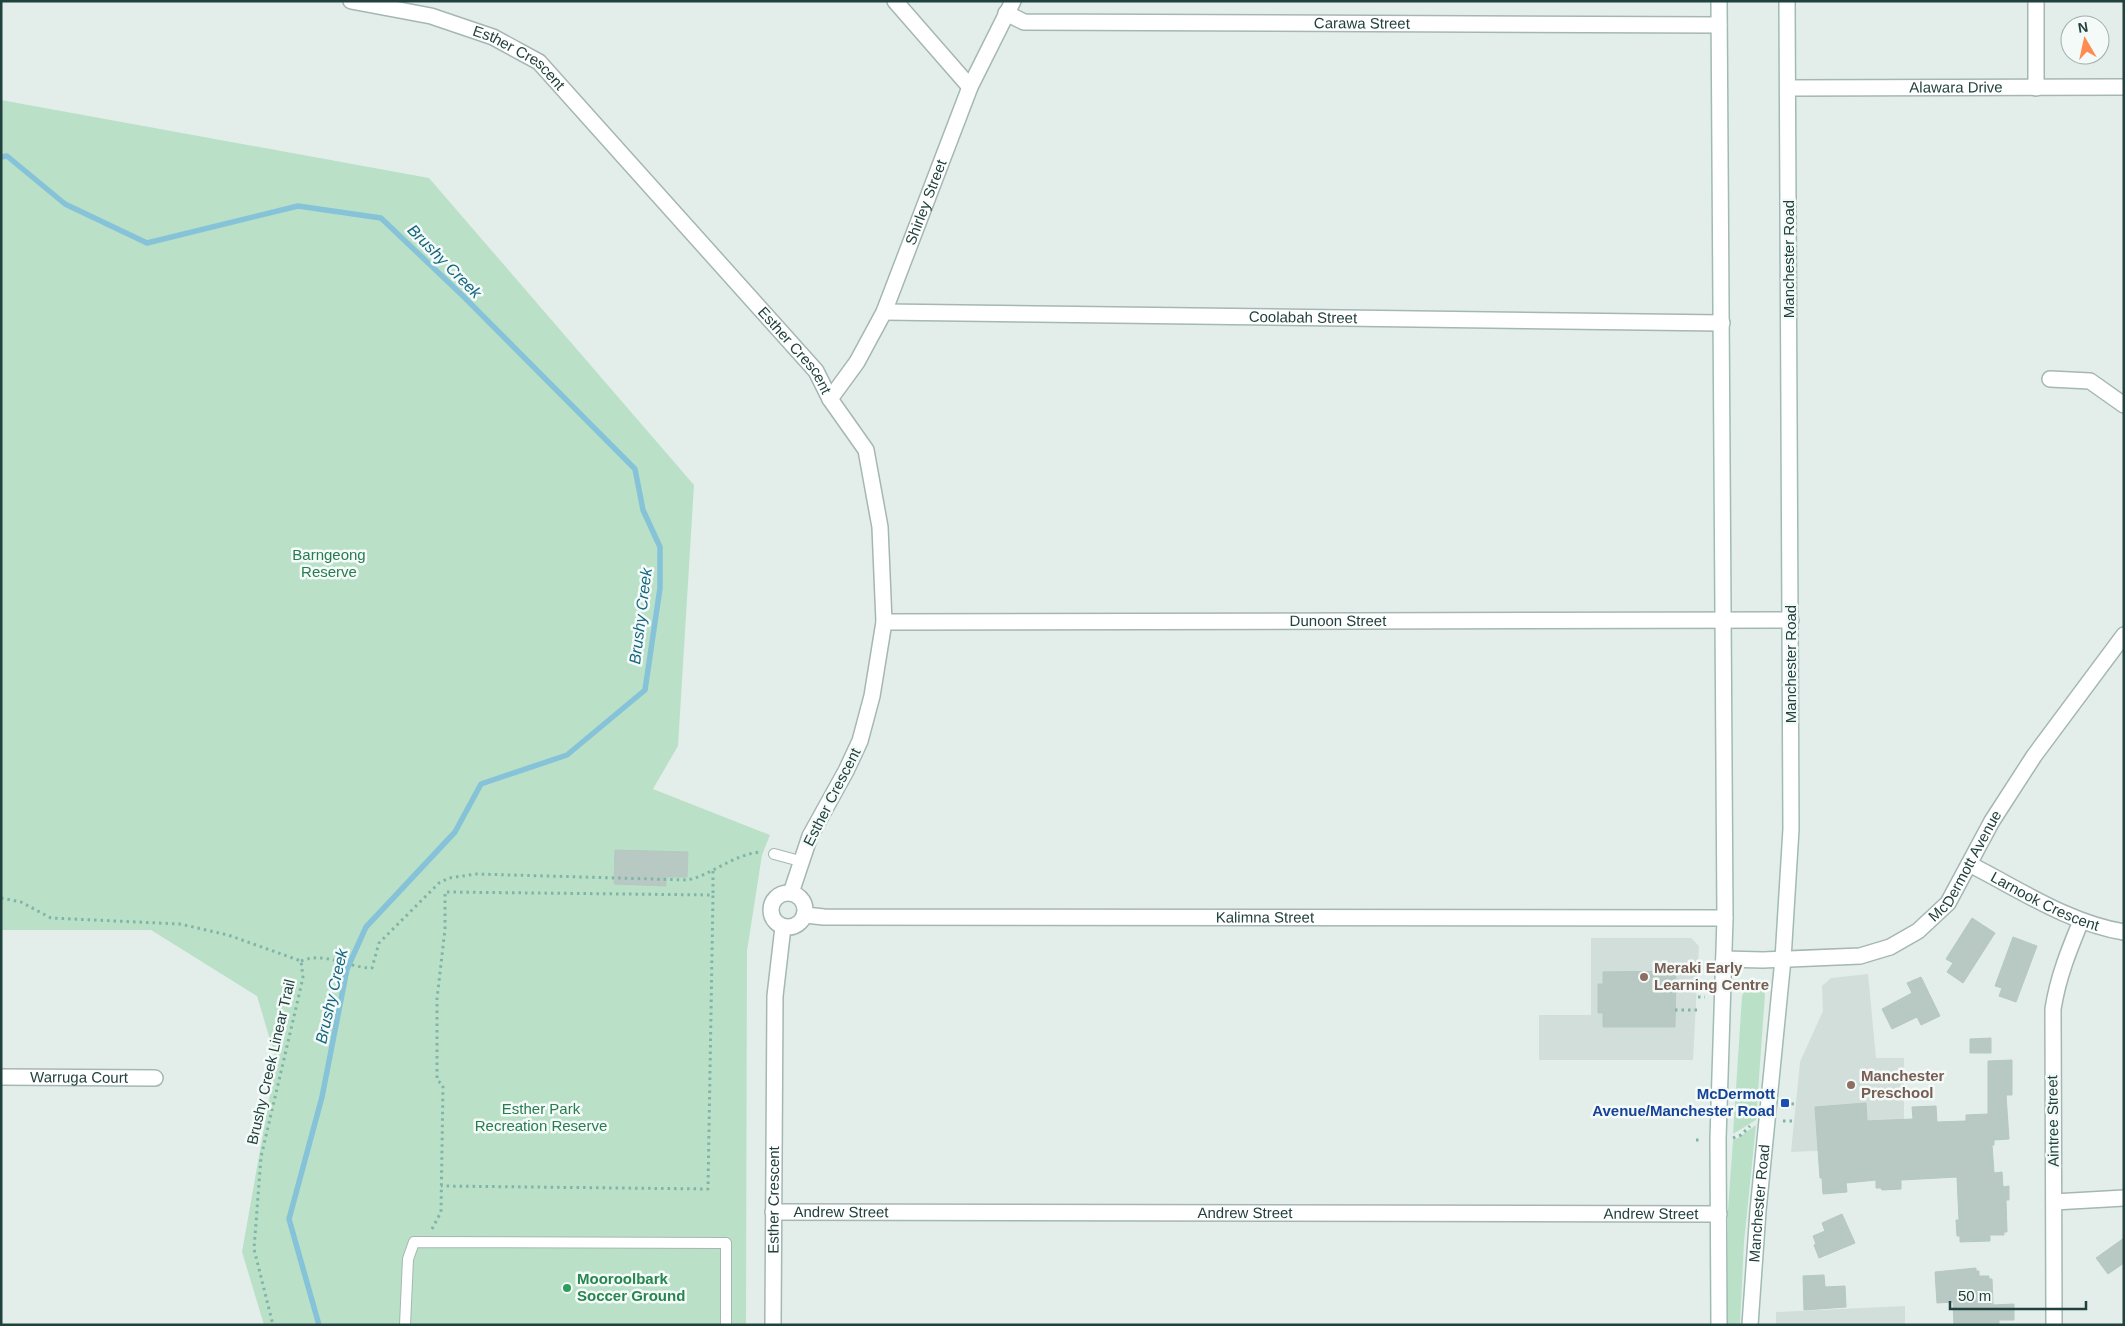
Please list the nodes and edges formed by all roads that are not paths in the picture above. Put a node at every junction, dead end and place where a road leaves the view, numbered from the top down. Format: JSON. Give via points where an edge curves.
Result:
{"nodes":[{"id":1,"x":351,"y":1,"type":"edge"},
{"id":2,"x":896,"y":1,"type":"edge"},
{"id":3,"x":1719,"y":1,"type":"edge"},
{"id":4,"x":1787,"y":1,"type":"edge"},
{"id":5,"x":2036,"y":1,"type":"edge"},
{"id":6,"x":1010,"y":7,"type":"edge"},
{"id":7,"x":432,"y":8,"type":"edge"},
{"id":8,"x":1719,"y":25,"type":"junction"},
{"id":9,"x":970,"y":87,"type":"junction"},
{"id":10,"x":2124,"y":87,"type":"edge"},
{"id":11,"x":1788,"y":88,"type":"junction"},
{"id":12,"x":2036,"y":88,"type":"junction"},
{"id":13,"x":884,"y":312,"type":"junction"},
{"id":14,"x":1722,"y":323,"type":"junction"},
{"id":15,"x":2050,"y":379,"type":"dead end"},
{"id":16,"x":830,"y":398,"type":"junction"},
{"id":17,"x":2124,"y":405,"type":"edge"},
{"id":18,"x":1791,"y":620,"type":"junction"},
{"id":19,"x":1724,"y":621,"type":"junction"},
{"id":20,"x":884,"y":622,"type":"junction"},
{"id":21,"x":2124,"y":635,"type":"edge"},
{"id":22,"x":774,"y":854,"type":"road end"},
{"id":23,"x":800,"y":862,"type":"junction"},
{"id":24,"x":1970,"y":864,"type":"junction"},
{"id":25,"x":791,"y":893,"type":"junction"},
{"id":26,"x":805,"y":915,"type":"junction"},
{"id":27,"x":1725,"y":918,"type":"junction"},
{"id":28,"x":2081,"y":921,"type":"junction"},
{"id":29,"x":783,"y":926,"type":"junction"},
{"id":30,"x":2124,"y":932,"type":"edge"},
{"id":31,"x":1783,"y":959,"type":"junction"},
{"id":32,"x":1724,"y":960,"type":"junction"},
{"id":33,"x":1,"y":1077,"type":"edge"},
{"id":34,"x":155,"y":1078,"type":"dead end"},
{"id":35,"x":2124,"y":1198,"type":"edge"},
{"id":36,"x":2054,"y":1202,"type":"junction"},
{"id":37,"x":772,"y":1212,"type":"junction"},
{"id":38,"x":1719,"y":1214,"type":"junction"},
{"id":39,"x":405,"y":1325,"type":"edge"},
{"id":40,"x":726,"y":1325,"type":"edge"},
{"id":41,"x":772,"y":1325,"type":"edge"},
{"id":42,"x":1719,"y":1325,"type":"edge"},
{"id":43,"x":1750,"y":1325,"type":"edge"},
{"id":44,"x":2054,"y":1325,"type":"edge"}],
"edges":[{"from":1,"to":7,"type":"street","name":"Esther Crescent"},
{"from":2,"to":9,"type":"street"},
{"from":3,"to":8,"type":"street"},
{"from":4,"to":11,"type":"street","name":"Manchester Road"},
{"from":5,"to":12,"type":"street"},
{"from":6,"to":8,"type":"street","name":"Carawa Street","via":[[1024,22]]},
{"from":6,"to":9,"type":"street","name":"Shirley Street"},
{"from":7,"to":16,"type":"street","name":"Esther Crescent","via":[[539,62],[816,370]]},
{"from":8,"to":14,"type":"street"},
{"from":9,"to":13,"type":"street","name":"Shirley Street"},
{"from":10,"to":12,"type":"street","name":"Alawara Drive"},
{"from":11,"to":12,"type":"street","name":"Alawara Drive"},
{"from":11,"to":18,"type":"street","name":"Manchester Road"},
{"from":13,"to":14,"type":"street","name":"Coolabah Street"},
{"from":13,"to":16,"type":"street","name":"Shirley Street","via":[[858,362]]},
{"from":14,"to":19,"type":"street"},
{"from":15,"to":17,"type":"street","via":[[2090,381]]},
{"from":16,"to":20,"type":"street","name":"Esther Crescent","via":[[866,450],[880,528]]},
{"from":18,"to":19,"type":"street","name":"Dunoon Street"},
{"from":18,"to":31,"type":"street","name":"Manchester Road","via":[[1791,829]]},
{"from":19,"to":20,"type":"street","name":"Dunoon Street"},
{"from":19,"to":27,"type":"street"},
{"from":20,"to":23,"type":"street","name":"Esther Crescent","via":[[872,696],[860,742],[810,836]]},
{"from":21,"to":24,"type":"street","name":"McDermott Avenue","via":[[2034,756],[1992,821]]},
{"from":22,"to":23,"type":"lane"},
{"from":23,"to":25,"type":"street","name":"Esther Crescent"},
{"from":24,"to":28,"type":"street","name":"Larnook Crescent"},
{"from":24,"to":31,"type":"street","name":"McDermott Avenue","via":[[1948,903],[1918,931],[1890,947],[1860,956]]},
{"from":25,"to":26,"type":"street","via":[[804,902]]},
{"from":25,"to":29,"type":"street","via":[[779,895],[772,904],[772,916]]},
{"from":26,"to":27,"type":"street","name":"Kalimna Street"},
{"from":26,"to":29,"type":"street","via":[[795,926]]},
{"from":27,"to":32,"type":"street"},
{"from":28,"to":30,"type":"street","name":"Larnook Crescent"},
{"from":28,"to":36,"type":"street","name":"Aintree Street","via":[[2065,958],[2053,1009]]},
{"from":29,"to":37,"type":"street","name":"Esther Crescent","via":[[775,996]]},
{"from":31,"to":32,"type":"street","name":"McDermott Avenue"},
{"from":31,"to":43,"type":"street","name":"Manchester Road"},
{"from":32,"to":38,"type":"street","via":[[1719,1083]]},
{"from":33,"to":34,"type":"street","name":"Warruga Court"},
{"from":35,"to":36,"type":"street"},
{"from":36,"to":44,"type":"street","name":"Aintree Street"},
{"from":37,"to":38,"type":"street","name":"Andrew Street"},
{"from":37,"to":41,"type":"street","name":"Esther Crescent"},
{"from":38,"to":42,"type":"street"},
{"from":39,"to":40,"type":"lane","via":[[408,1259],[414,1242],[726,1243]]}]}
